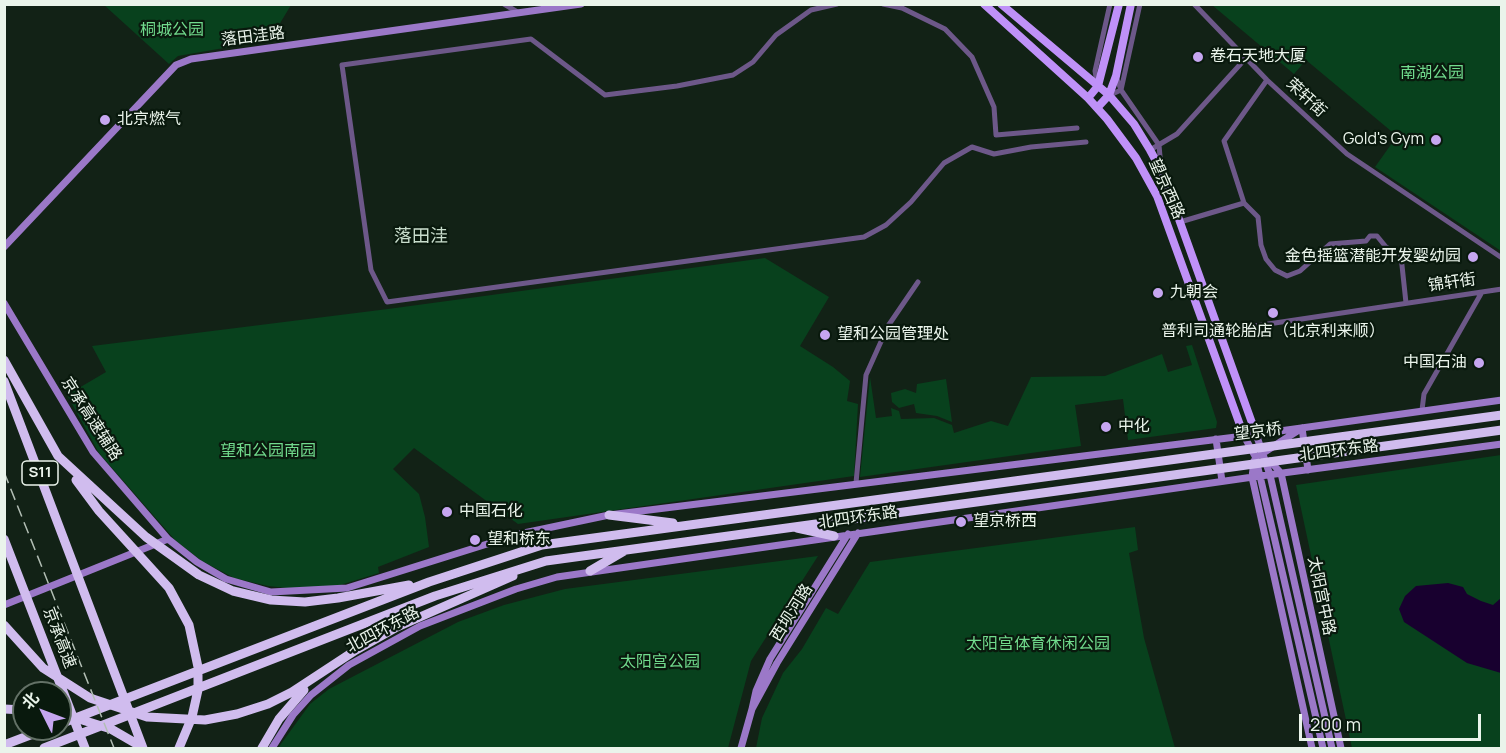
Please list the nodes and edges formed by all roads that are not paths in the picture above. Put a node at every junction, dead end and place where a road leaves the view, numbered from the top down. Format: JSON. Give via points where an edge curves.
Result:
{"nodes":[{"id":1,"x":504,"y":4,"type":"edge"},
{"id":2,"x":581,"y":4,"type":"edge"},
{"id":3,"x":837,"y":4,"type":"edge"},
{"id":4,"x":884,"y":4,"type":"edge"},
{"id":5,"x":984,"y":4,"type":"edge"},
{"id":6,"x":1001,"y":4,"type":"edge"},
{"id":7,"x":1110,"y":4,"type":"edge"},
{"id":8,"x":1119,"y":4,"type":"edge"},
{"id":9,"x":1131,"y":4,"type":"edge"},
{"id":10,"x":1140,"y":4,"type":"edge"},
{"id":11,"x":1194,"y":4,"type":"edge"},
{"id":12,"x":520,"y":13,"type":"junction"},
{"id":13,"x":1245,"y":58,"type":"junction"},
{"id":14,"x":1116,"y":76,"type":"junction"},
{"id":15,"x":1267,"y":80,"type":"junction"},
{"id":16,"x":1098,"y":87,"type":"junction"},
{"id":17,"x":1121,"y":90,"type":"junction"},
{"id":18,"x":1109,"y":95,"type":"junction"},
{"id":19,"x":1088,"y":98,"type":"junction"},
{"id":20,"x":1097,"y":108,"type":"junction"},
{"id":21,"x":1077,"y":128,"type":"dead end"},
{"id":22,"x":1086,"y":142,"type":"dead end"},
{"id":23,"x":1155,"y":147,"type":"junction"},
{"id":24,"x":1244,"y":203,"type":"junction"},
{"id":25,"x":1180,"y":222,"type":"junction"},
{"id":26,"x":4,"y":247,"type":"edge"},
{"id":27,"x":1502,"y":258,"type":"edge"},
{"id":28,"x":918,"y":282,"type":"dead end"},
{"id":29,"x":1502,"y":289,"type":"edge"},
{"id":30,"x":1482,"y":292,"type":"junction"},
{"id":31,"x":4,"y":303,"type":"edge"},
{"id":32,"x":1406,"y":303,"type":"junction"},
{"id":33,"x":1228,"y":330,"type":"dead end"},
{"id":34,"x":4,"y":360,"type":"edge"},
{"id":35,"x":4,"y":381,"type":"edge"},
{"id":36,"x":1502,"y":400,"type":"edge"},
{"id":37,"x":1422,"y":410,"type":"junction"},
{"id":38,"x":1502,"y":415,"type":"edge"},
{"id":39,"x":1302,"y":428,"type":"junction"},
{"id":40,"x":1502,"y":430,"type":"edge"},
{"id":41,"x":1257,"y":434,"type":"junction"},
{"id":42,"x":1244,"y":436,"type":"junction"},
{"id":43,"x":1216,"y":439,"type":"junction"},
{"id":44,"x":1319,"y":440,"type":"joint"},
{"id":45,"x":1502,"y":444,"type":"edge"},
{"id":46,"x":1201,"y":454,"type":"joint"},
{"id":47,"x":1264,"y":454,"type":"junction"},
{"id":48,"x":58,"y":456,"type":"junction"},
{"id":49,"x":1255,"y":456,"type":"junction"},
{"id":50,"x":1321,"y":456,"type":"joint"},
{"id":51,"x":1203,"y":470,"type":"joint"},
{"id":52,"x":1308,"y":470,"type":"junction"},
{"id":53,"x":1281,"y":473,"type":"junction"},
{"id":54,"x":1270,"y":475,"type":"junction"},
{"id":55,"x":1260,"y":476,"type":"junction"},
{"id":56,"x":1252,"y":477,"type":"junction"},
{"id":57,"x":1222,"y":482,"type":"junction"},
{"id":58,"x":856,"y":483,"type":"junction"},
{"id":59,"x":609,"y":515,"type":"junction"},
{"id":60,"x":684,"y":525,"type":"junction"},
{"id":61,"x":789,"y":526,"type":"junction"},
{"id":62,"x":858,"y":533,"type":"junction"},
{"id":63,"x":848,"y":534,"type":"junction"},
{"id":64,"x":834,"y":536,"type":"junction"},
{"id":65,"x":4,"y":539,"type":"edge"},
{"id":66,"x":168,"y":539,"type":"junction"},
{"id":67,"x":628,"y":548,"type":"junction"},
{"id":68,"x":546,"y":561,"type":"junction"},
{"id":69,"x":590,"y":571,"type":"junction"},
{"id":70,"x":429,"y":582,"type":"junction"},
{"id":71,"x":4,"y":605,"type":"edge"},
{"id":72,"x":1296,"y":623,"type":"junction"},
{"id":73,"x":4,"y":625,"type":"edge"},
{"id":74,"x":1306,"y":634,"type":"junction"},
{"id":75,"x":4,"y":639,"type":"edge"},
{"id":76,"x":1321,"y":656,"type":"junction"},
{"id":77,"x":1293,"y":660,"type":"junction"},
{"id":78,"x":319,"y":675,"type":"junction"},
{"id":79,"x":56,"y":681,"type":"edge"},
{"id":80,"x":60,"y":681,"type":"edge"},
{"id":81,"x":752,"y":709,"type":"junction"},
{"id":82,"x":72,"y":713,"type":"edge"},
{"id":83,"x":72,"y":717,"type":"edge"},
{"id":84,"x":72,"y":719,"type":"edge"},
{"id":85,"x":44,"y":748,"type":"edge"},
{"id":86,"x":85,"y":748,"type":"edge"},
{"id":87,"x":144,"y":748,"type":"edge"},
{"id":88,"x":179,"y":748,"type":"edge"},
{"id":89,"x":262,"y":748,"type":"edge"},
{"id":90,"x":272,"y":748,"type":"edge"},
{"id":91,"x":741,"y":748,"type":"edge"},
{"id":92,"x":1312,"y":748,"type":"edge"},
{"id":93,"x":1323,"y":748,"type":"edge"},
{"id":94,"x":1332,"y":748,"type":"edge"},
{"id":95,"x":1341,"y":748,"type":"edge"}],
"edges":[{"from":1,"to":12,"type":"street"},
{"from":2,"to":12,"type":"street","name":"落田洼路"},
{"from":3,"to":22,"type":"street","via":[[811,10],[733,75],[646,90],[605,95],[531,39],[342,65],[371,270],[387,302],[864,237],[886,225],[911,202],[944,162],[972,147],[994,154]]},
{"from":4,"to":21,"type":"street","via":[[902,8],[945,29],[972,57],[994,107],[996,135]]},
{"from":5,"to":19,"type":"main road","name":"望京西路"},
{"from":6,"to":16,"type":"main road","name":"望京西路"},
{"from":7,"to":16,"type":"street","via":[[1095,71]]},
{"from":8,"to":16,"type":"main road"},
{"from":9,"to":14,"type":"main road"},
{"from":10,"to":17,"type":"street"},
{"from":11,"to":13,"type":"street","name":"荣轩街"},
{"from":12,"to":26,"type":"street","name":"落田洼路","via":[[191,59],[176,65]]},
{"from":13,"to":15,"type":"street","name":"荣轩街"},
{"from":13,"to":23,"type":"street","via":[[1177,134]]},
{"from":14,"to":17,"type":"street"},
{"from":14,"to":18,"type":"main road"},
{"from":15,"to":24,"type":"street","via":[[1224,141]]},
{"from":15,"to":27,"type":"street","name":"荣轩街","via":[[1347,154]]},
{"from":16,"to":18,"type":"main road","name":"望京西路"},
{"from":16,"to":19,"type":"main road"},
{"from":17,"to":18,"type":"street"},
{"from":17,"to":23,"type":"street"},
{"from":18,"to":20,"type":"main road"},
{"from":18,"to":23,"type":"main road","name":"望京西路"},
{"from":19,"to":20,"type":"main road","name":"望京西路"},
{"from":20,"to":42,"type":"main road","name":"望京西路","via":[[1136,158],[1157,196]]},
{"from":23,"to":25,"type":"main road","name":"望京西路"},
{"from":24,"to":25,"type":"street"},
{"from":24,"to":32,"type":"street","via":[[1258,217],[1266,259],[1287,276],[1300,271],[1330,244],[1366,241],[1377,236],[1401,256]]},
{"from":25,"to":41,"type":"main road","name":"望京西路"},
{"from":28,"to":58,"type":"street","via":[[888,326],[866,375]]},
{"from":29,"to":30,"type":"street","name":"锦轩街"},
{"from":30,"to":32,"type":"street","name":"锦轩街"},
{"from":30,"to":37,"type":"street","via":[[1424,394]]},
{"from":31,"to":66,"type":"street","name":"京承高速辅路","via":[[93,452]]},
{"from":32,"to":33,"type":"street","name":"锦轩街"},
{"from":34,"to":48,"type":"highway"},
{"from":35,"to":87,"type":"highway","number":"S11"},
{"from":36,"to":37,"type":"street","name":"北四环东路"},
{"from":37,"to":39,"type":"street","name":"北四环东路"},
{"from":38,"to":44,"type":"highway","name":"北四环东路"},
{"from":39,"to":41,"type":"street","name":"北四环东路"},
{"from":39,"to":47,"type":"street"},
{"from":39,"to":52,"type":"street"},
{"from":40,"to":50,"type":"highway","name":"北四环东路"},
{"from":41,"to":42,"type":"street","name":"北四环东路"},
{"from":41,"to":47,"type":"street","name":"太阳宫中路"},
{"from":42,"to":43,"type":"street","name":"北四环东路"},
{"from":42,"to":49,"type":"street","name":"太阳宫中路"},
{"from":43,"to":57,"type":"street"},
{"from":43,"to":58,"type":"street","name":"北四环东路"},
{"from":44,"to":46,"type":"highway","name":"望京桥"},
{"from":45,"to":52,"type":"street","name":"北四环东路"},
{"from":46,"to":60,"type":"highway","name":"北四环东路"},
{"from":47,"to":49,"type":"street"},
{"from":47,"to":53,"type":"street","name":"太阳宫中路"},
{"from":47,"to":54,"type":"street","name":"太阳宫中路"},
{"from":48,"to":70,"type":"highway","via":[[146,537],[199,574],[233,591],[271,600],[305,602]]},
{"from":48,"to":88,"type":"highway","via":[[99,511],[170,588],[189,625],[198,667],[198,690]]},
{"from":49,"to":55,"type":"street","name":"太阳宫中路"},
{"from":49,"to":56,"type":"street"},
{"from":49,"to":57,"type":"street"},
{"from":50,"to":51,"type":"highway","name":"望京桥"},
{"from":51,"to":61,"type":"highway","name":"北四环东路"},
{"from":52,"to":53,"type":"street","name":"北四环东路"},
{"from":53,"to":54,"type":"street","name":"北四环东路"},
{"from":53,"to":76,"type":"street","name":"太阳宫中路"},
{"from":54,"to":55,"type":"street","name":"北四环东路"},
{"from":54,"to":74,"type":"street","name":"太阳宫中路"},
{"from":55,"to":56,"type":"street","name":"北四环东路"},
{"from":55,"to":72,"type":"street","name":"太阳宫中路"},
{"from":56,"to":57,"type":"street","name":"北四环东路"},
{"from":56,"to":77,"type":"street"},
{"from":57,"to":62,"type":"street","name":"北四环东路"},
{"from":58,"to":59,"type":"street","name":"北四环东路"},
{"from":59,"to":60,"type":"highway"},
{"from":59,"to":66,"type":"street","name":"北四环东路","via":[[519,534],[347,588],[308,592],[271,592],[226,579]]},
{"from":60,"to":70,"type":"highway","name":"北四环东路","via":[[542,545]]},
{"from":61,"to":64,"type":"highway"},
{"from":61,"to":67,"type":"highway","name":"北四环东路"},
{"from":62,"to":63,"type":"street","name":"北四环东路"},
{"from":62,"to":81,"type":"street","name":"西坝河路"},
{"from":63,"to":64,"type":"street","name":"北四环东路"},
{"from":63,"to":81,"type":"street","name":"西坝河路","via":[[770,659]]},
{"from":64,"to":69,"type":"street","name":"北四环东路"},
{"from":65,"to":80,"type":"highway","name":"京承高速"},
{"from":66,"to":71,"type":"street"},
{"from":67,"to":68,"type":"highway","name":"北四环东路"},
{"from":67,"to":69,"type":"highway"},
{"from":68,"to":78,"type":"highway","via":[[395,628]]},
{"from":68,"to":85,"type":"highway","name":"北四环东路","via":[[435,596]]},
{"from":69,"to":90,"type":"street","name":"北四环东路","via":[[516,588],[391,640],[349,665],[311,695]]},
{"from":70,"to":84,"type":"highway","name":"北四环东路"},
{"from":72,"to":77,"type":"street"},
{"from":72,"to":93,"type":"street","name":"太阳宫中路"},
{"from":73,"to":78,"type":"highway","via":[[43,668],[90,698],[147,717],[205,720],[237,714],[268,704]]},
{"from":74,"to":76,"type":"street"},
{"from":74,"to":94,"type":"street","name":"太阳宫中路"},
{"from":75,"to":79,"type":"highway","via":[[24,642],[34,650]]},
{"from":76,"to":95,"type":"street","name":"太阳宫中路"},
{"from":77,"to":92,"type":"street"},
{"from":78,"to":89,"type":"highway","via":[[279,719]]},
{"from":81,"to":91,"type":"street","name":"西坝河路"},
{"from":82,"to":86,"type":"highway","name":"京承高速"},
{"from":83,"to":87,"type":"highway","via":[[111,729]]}]}
